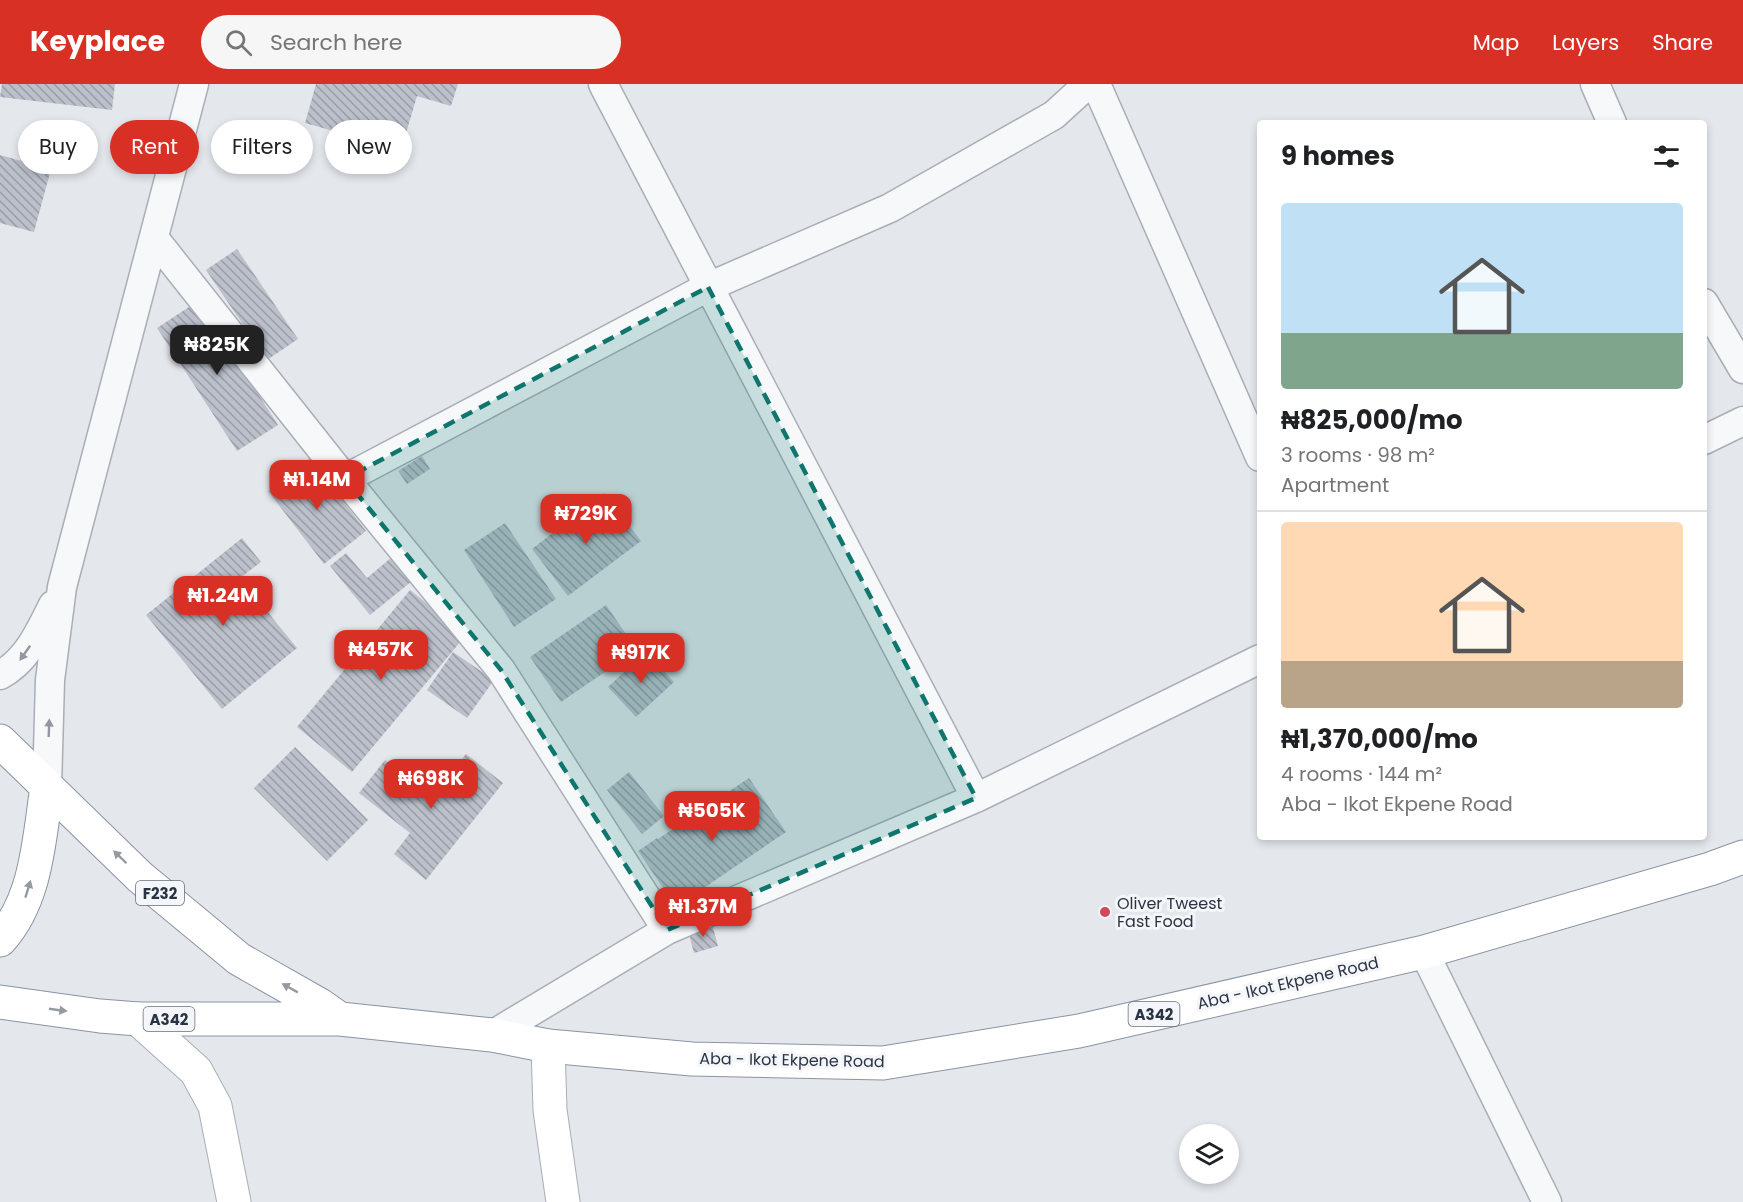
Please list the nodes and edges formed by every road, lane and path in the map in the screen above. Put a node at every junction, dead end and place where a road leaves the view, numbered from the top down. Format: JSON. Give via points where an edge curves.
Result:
{"nodes":[{"id":1,"x":194,"y":84,"type":"edge"},
{"id":2,"x":603,"y":84,"type":"edge"},
{"id":3,"x":1088,"y":84,"type":"edge"},
{"id":4,"x":1096,"y":84,"type":"edge"},
{"id":5,"x":1595,"y":84,"type":"edge"},
{"id":6,"x":1611,"y":120,"type":"edge"},
{"id":7,"x":154,"y":238,"type":"junction"},
{"id":8,"x":708,"y":287,"type":"junction"},
{"id":9,"x":1707,"y":308,"type":"edge"},
{"id":10,"x":1743,"y":369,"type":"edge"},
{"id":11,"x":1743,"y":421,"type":"edge"},
{"id":12,"x":1707,"y":439,"type":"edge"},
{"id":13,"x":1257,"y":450,"type":"edge"},
{"id":14,"x":345,"y":479,"type":"junction"},
{"id":15,"x":62,"y":587,"type":"junction"},
{"id":16,"x":1257,"y":659,"type":"edge"},
{"id":17,"x":0,"y":675,"type":"edge"},
{"id":18,"x":0,"y":741,"type":"edge"},
{"id":19,"x":47,"y":787,"type":"junction"},
{"id":20,"x":976,"y":798,"type":"junction"},
{"id":21,"x":1743,"y":857,"type":"edge"},
{"id":22,"x":667,"y":930,"type":"junction"},
{"id":23,"x":0,"y":940,"type":"edge"},
{"id":24,"x":1424,"y":952,"type":"junction"},
{"id":25,"x":0,"y":1002,"type":"edge"},
{"id":26,"x":138,"y":1019,"type":"junction"},
{"id":27,"x":340,"y":1019,"type":"junction"},
{"id":28,"x":492,"y":1035,"type":"junction"},
{"id":29,"x":548,"y":1046,"type":"junction"},
{"id":30,"x":234,"y":1202,"type":"edge"},
{"id":31,"x":563,"y":1202,"type":"edge"},
{"id":32,"x":1547,"y":1202,"type":"edge"}],
"edges":[{"from":1,"to":7,"type":"street"},
{"from":2,"to":8,"type":"street"},
{"from":3,"to":8,"type":"street","via":[[1054,115],[890,208]]},
{"from":4,"to":13,"type":"street"},
{"from":5,"to":6,"type":"street"},
{"from":7,"to":14,"type":"street"},
{"from":7,"to":15,"type":"street"},
{"from":8,"to":14,"type":"street"},
{"from":8,"to":20,"type":"street"},
{"from":9,"to":10,"type":"street"},
{"from":11,"to":12,"type":"street"},
{"from":14,"to":22,"type":"street","via":[[501,670]]},
{"from":15,"to":17,"type":"street","one_way":true,"via":[[22,658]]},
{"from":19,"to":15,"type":"street","one_way":true,"via":[[50,680]]},
{"from":16,"to":20,"type":"street"},
{"from":18,"to":19,"type":"main road","number":"F232"},
{"from":23,"to":19,"type":"main road","one_way":true,"via":[[28,892]]},
{"from":27,"to":19,"type":"main road","number":"F232","one_way":true,"via":[[238,959],[140,877]]},
{"from":20,"to":22,"type":"street"},
{"from":21,"to":24,"type":"main road","name":"Aba - Ikot Ekpene Road","number":"A342"},
{"from":22,"to":28,"type":"street"},
{"from":24,"to":29,"type":"main road","name":"Aba - Ikot Ekpene Road","number":"A342","via":[[1079,1031],[883,1063],[692,1059]]},
{"from":24,"to":32,"type":"street"},
{"from":25,"to":26,"type":"main road","name":"Aba - Ikot Ekpene Road","number":"A342","one_way":true},
{"from":26,"to":27,"type":"main road","name":"Aba - Ikot Ekpene Road","number":"A342"},
{"from":26,"to":30,"type":"main road","via":[[196,1071],[215,1106]]},
{"from":27,"to":28,"type":"main road","name":"Aba - Ikot Ekpene Road","number":"A342"},
{"from":28,"to":29,"type":"main road","name":"Aba - Ikot Ekpene Road","number":"A342"},
{"from":29,"to":31,"type":"main road","via":[[550,1110]]}]}
